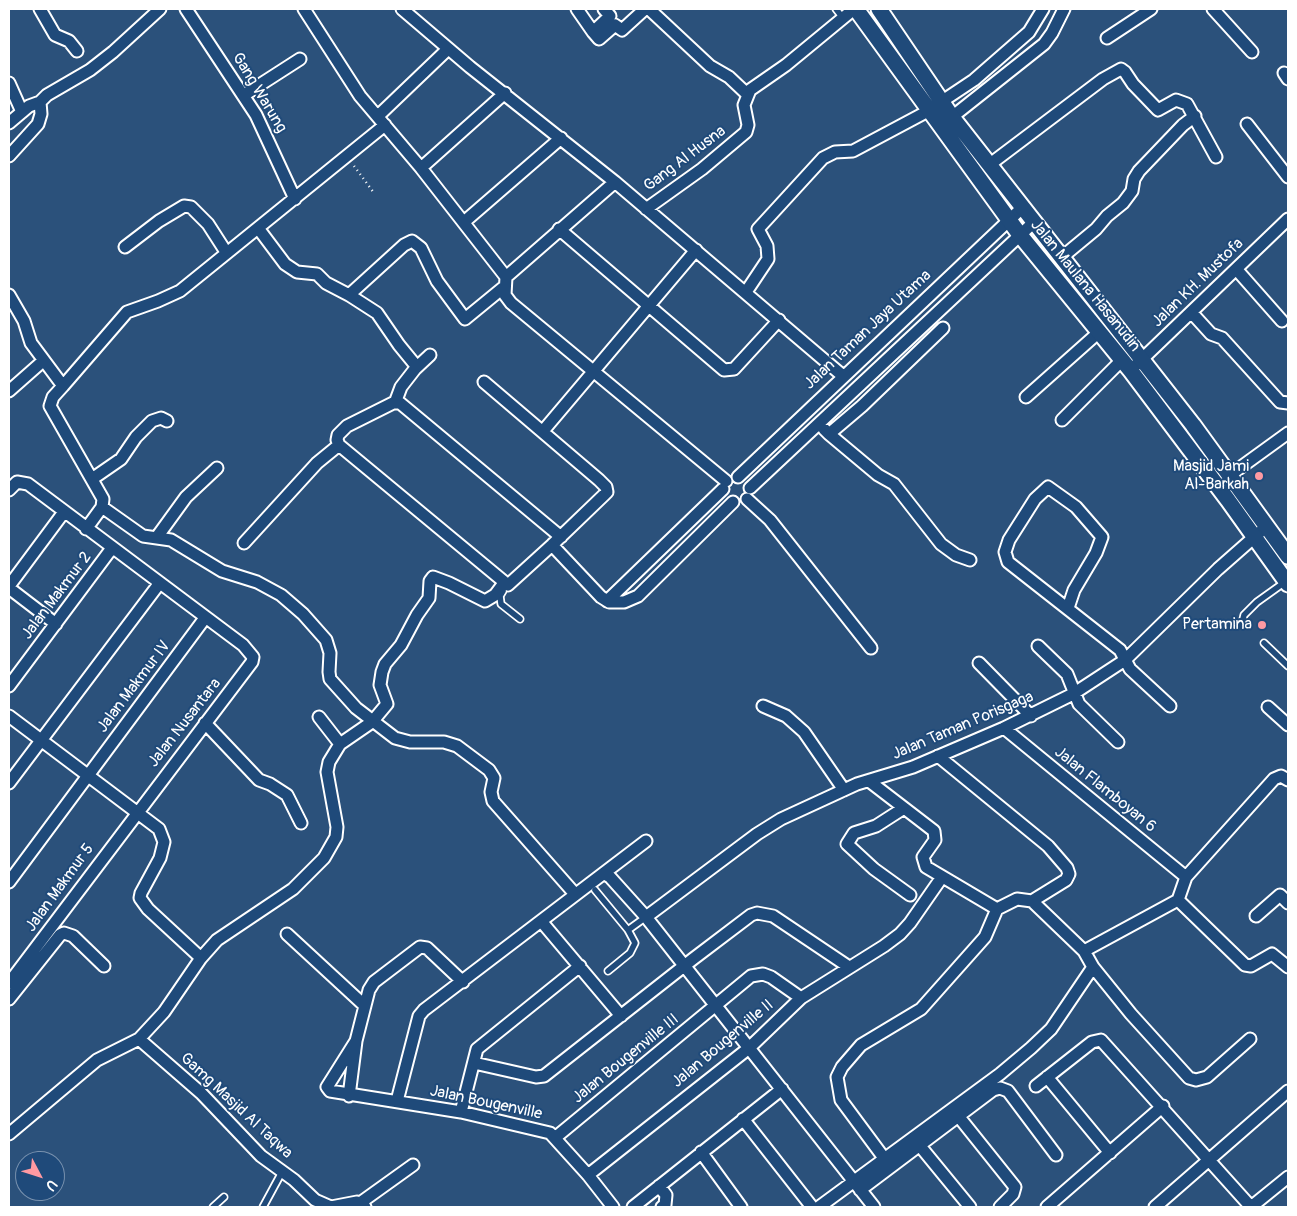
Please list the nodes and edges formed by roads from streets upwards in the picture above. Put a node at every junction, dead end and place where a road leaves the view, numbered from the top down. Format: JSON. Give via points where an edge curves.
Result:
{"nodes":[{"id":1,"x":40,"y":9,"type":"edge"},
{"id":2,"x":160,"y":9,"type":"edge"},
{"id":3,"x":186,"y":9,"type":"edge"},
{"id":4,"x":304,"y":9,"type":"edge"},
{"id":5,"x":402,"y":9,"type":"edge"},
{"id":6,"x":577,"y":9,"type":"edge"},
{"id":7,"x":604,"y":9,"type":"edge"},
{"id":8,"x":647,"y":9,"type":"edge"},
{"id":9,"x":855,"y":9,"type":"edge"},
{"id":10,"x":879,"y":9,"type":"edge"},
{"id":11,"x":1043,"y":9,"type":"edge"},
{"id":12,"x":1064,"y":9,"type":"edge"},
{"id":13,"x":1151,"y":9,"type":"edge"},
{"id":14,"x":1213,"y":9,"type":"edge"},
{"id":15,"x":840,"y":13,"type":"edge"},
{"id":16,"x":593,"y":32,"type":"junction"},
{"id":17,"x":1108,"y":38,"type":"dead end"},
{"id":18,"x":448,"y":50,"type":"junction"},
{"id":19,"x":77,"y":51,"type":"dead end"},
{"id":20,"x":1252,"y":52,"type":"dead end"},
{"id":21,"x":300,"y":59,"type":"dead end"},
{"id":22,"x":9,"y":83,"type":"edge"},
{"id":23,"x":969,"y":83,"type":"junction"},
{"id":24,"x":505,"y":93,"type":"junction"},
{"id":25,"x":747,"y":94,"type":"junction"},
{"id":26,"x":984,"y":94,"type":"junction"},
{"id":27,"x":244,"y":95,"type":"junction"},
{"id":28,"x":40,"y":102,"type":"junction"},
{"id":29,"x":939,"y":104,"type":"junction"},
{"id":30,"x":22,"y":112,"type":"junction"},
{"id":31,"x":955,"y":116,"type":"junction"},
{"id":32,"x":1195,"y":116,"type":"junction"},
{"id":33,"x":381,"y":120,"type":"junction"},
{"id":34,"x":9,"y":123,"type":"edge"},
{"id":35,"x":1247,"y":124,"type":"dead end"},
{"id":36,"x":561,"y":138,"type":"junction"},
{"id":37,"x":9,"y":156,"type":"edge"},
{"id":38,"x":1216,"y":157,"type":"dead end"},
{"id":39,"x":992,"y":162,"type":"junction"},
{"id":40,"x":421,"y":168,"type":"junction"},
{"id":41,"x":1288,"y":177,"type":"edge"},
{"id":42,"x":615,"y":182,"type":"junction"},
{"id":43,"x":295,"y":199,"type":"junction"},
{"id":44,"x":1022,"y":208,"type":"junction"},
{"id":45,"x":646,"y":209,"type":"junction"},
{"id":46,"x":1288,"y":219,"type":"edge"},
{"id":47,"x":1009,"y":220,"type":"junction"},
{"id":48,"x":464,"y":222,"type":"junction"},
{"id":49,"x":1033,"y":222,"type":"junction"},
{"id":50,"x":258,"y":228,"type":"junction"},
{"id":51,"x":559,"y":229,"type":"junction"},
{"id":52,"x":1020,"y":235,"type":"junction"},
{"id":53,"x":125,"y":247,"type":"dead end"},
{"id":54,"x":696,"y":250,"type":"junction"},
{"id":55,"x":226,"y":252,"type":"junction"},
{"id":56,"x":1063,"y":256,"type":"junction"},
{"id":57,"x":1236,"y":270,"type":"junction"},
{"id":58,"x":505,"y":282,"type":"junction"},
{"id":59,"x":746,"y":292,"type":"junction"},
{"id":60,"x":9,"y":295,"type":"edge"},
{"id":61,"x":349,"y":295,"type":"junction"},
{"id":62,"x":649,"y":305,"type":"junction"},
{"id":63,"x":1191,"y":312,"type":"junction"},
{"id":64,"x":779,"y":320,"type":"junction"},
{"id":65,"x":1282,"y":321,"type":"dead end"},
{"id":66,"x":943,"y":328,"type":"dead end"},
{"id":67,"x":917,"y":332,"type":"junction"},
{"id":68,"x":1098,"y":333,"type":"junction"},
{"id":69,"x":927,"y":344,"type":"junction"},
{"id":70,"x":430,"y":355,"type":"dead end"},
{"id":71,"x":1145,"y":357,"type":"junction"},
{"id":72,"x":43,"y":360,"type":"junction"},
{"id":73,"x":1126,"y":365,"type":"junction"},
{"id":74,"x":418,"y":367,"type":"junction"},
{"id":75,"x":594,"y":371,"type":"junction"},
{"id":76,"x":843,"y":376,"type":"junction"},
{"id":77,"x":484,"y":382,"type":"dead end"},
{"id":78,"x":63,"y":386,"type":"junction"},
{"id":79,"x":9,"y":391,"type":"edge"},
{"id":80,"x":852,"y":394,"type":"junction"},
{"id":81,"x":1026,"y":397,"type":"dead end"},
{"id":82,"x":395,"y":403,"type":"junction"},
{"id":83,"x":1288,"y":403,"type":"edge"},
{"id":84,"x":862,"y":406,"type":"junction"},
{"id":85,"x":1062,"y":420,"type":"dead end"},
{"id":86,"x":167,"y":422,"type":"dead end"},
{"id":87,"x":820,"y":425,"type":"junction"},
{"id":88,"x":543,"y":431,"type":"junction"},
{"id":89,"x":829,"y":434,"type":"junction"},
{"id":90,"x":1287,"y":434,"type":"edge"},
{"id":91,"x":339,"y":444,"type":"junction"},
{"id":92,"x":217,"y":468,"type":"dead end"},
{"id":93,"x":1230,"y":475,"type":"junction"},
{"id":94,"x":738,"y":477,"type":"junction"},
{"id":95,"x":92,"y":480,"type":"junction"},
{"id":96,"x":724,"y":485,"type":"junction"},
{"id":97,"x":9,"y":490,"type":"edge"},
{"id":98,"x":749,"y":494,"type":"junction"},
{"id":99,"x":733,"y":502,"type":"junction"},
{"id":100,"x":102,"y":507,"type":"junction"},
{"id":101,"x":64,"y":512,"type":"junction"},
{"id":102,"x":1267,"y":526,"type":"junction"},
{"id":103,"x":86,"y":529,"type":"junction"},
{"id":104,"x":561,"y":536,"type":"junction"},
{"id":105,"x":158,"y":537,"type":"junction"},
{"id":106,"x":1255,"y":537,"type":"junction"},
{"id":107,"x":244,"y":543,"type":"dead end"},
{"id":108,"x":552,"y":545,"type":"junction"},
{"id":109,"x":112,"y":548,"type":"junction"},
{"id":110,"x":1288,"y":556,"type":"edge"},
{"id":111,"x":970,"y":560,"type":"dead end"},
{"id":112,"x":1288,"y":582,"type":"edge"},
{"id":113,"x":159,"y":584,"type":"junction"},
{"id":114,"x":506,"y":584,"type":"junction"},
{"id":115,"x":9,"y":587,"type":"edge"},
{"id":116,"x":607,"y":601,"type":"junction"},
{"id":117,"x":1068,"y":608,"type":"junction"},
{"id":118,"x":205,"y":618,"type":"junction"},
{"id":119,"x":56,"y":624,"type":"junction"},
{"id":120,"x":1038,"y":646,"type":"dead end"},
{"id":121,"x":871,"y":648,"type":"dead end"},
{"id":122,"x":1125,"y":660,"type":"junction"},
{"id":123,"x":979,"y":663,"type":"dead end"},
{"id":124,"x":9,"y":686,"type":"edge"},
{"id":125,"x":1073,"y":694,"type":"junction"},
{"id":126,"x":763,"y":706,"type":"dead end"},
{"id":127,"x":1170,"y":706,"type":"dead end"},
{"id":128,"x":1268,"y":707,"type":"dead end"},
{"id":129,"x":9,"y":716,"type":"edge"},
{"id":130,"x":1031,"y":716,"type":"junction"},
{"id":131,"x":319,"y":717,"type":"dead end"},
{"id":132,"x":372,"y":722,"type":"junction"},
{"id":133,"x":205,"y":723,"type":"junction"},
{"id":134,"x":1288,"y":725,"type":"edge"},
{"id":135,"x":1004,"y":728,"type":"junction"},
{"id":136,"x":41,"y":740,"type":"junction"},
{"id":137,"x":1118,"y":742,"type":"dead end"},
{"id":138,"x":340,"y":744,"type":"junction"},
{"id":139,"x":938,"y":756,"type":"junction"},
{"id":140,"x":88,"y":776,"type":"junction"},
{"id":141,"x":869,"y":780,"type":"junction"},
{"id":142,"x":1288,"y":780,"type":"edge"},
{"id":143,"x":9,"y":783,"type":"edge"},
{"id":144,"x":844,"y":790,"type":"junction"},
{"id":145,"x":904,"y":808,"type":"junction"},
{"id":146,"x":136,"y":812,"type":"junction"},
{"id":147,"x":301,"y":823,"type":"dead end"},
{"id":148,"x":646,"y":842,"type":"dead end"},
{"id":149,"x":605,"y":874,"type":"junction"},
{"id":150,"x":942,"y":876,"type":"junction"},
{"id":151,"x":1186,"y":877,"type":"junction"},
{"id":152,"x":9,"y":882,"type":"edge"},
{"id":153,"x":575,"y":894,"type":"junction"},
{"id":154,"x":910,"y":895,"type":"dead end"},
{"id":155,"x":1178,"y":900,"type":"junction"},
{"id":156,"x":1032,"y":901,"type":"junction"},
{"id":157,"x":1288,"y":903,"type":"edge"},
{"id":158,"x":996,"y":908,"type":"junction"},
{"id":159,"x":1256,"y":916,"type":"dead end"},
{"id":160,"x":646,"y":917,"type":"junction"},
{"id":161,"x":541,"y":922,"type":"junction"},
{"id":162,"x":286,"y":934,"type":"dead end"},
{"id":163,"x":1084,"y":951,"type":"junction"},
{"id":164,"x":201,"y":958,"type":"junction"},
{"id":165,"x":685,"y":965,"type":"junction"},
{"id":166,"x":104,"y":966,"type":"dead end"},
{"id":167,"x":580,"y":966,"type":"junction"},
{"id":168,"x":1288,"y":966,"type":"edge"},
{"id":169,"x":849,"y":967,"type":"junction"},
{"id":170,"x":1093,"y":967,"type":"junction"},
{"id":171,"x":13,"y":978,"type":"edge"},
{"id":172,"x":464,"y":982,"type":"junction"},
{"id":173,"x":9,"y":998,"type":"edge"},
{"id":174,"x":801,"y":998,"type":"junction"},
{"id":175,"x":365,"y":1006,"type":"junction"},
{"id":176,"x":717,"y":1006,"type":"junction"},
{"id":177,"x":621,"y":1016,"type":"junction"},
{"id":178,"x":139,"y":1039,"type":"junction"},
{"id":179,"x":1250,"y":1039,"type":"dead end"},
{"id":180,"x":356,"y":1041,"type":"junction"},
{"id":181,"x":749,"y":1048,"type":"junction"},
{"id":182,"x":474,"y":1063,"type":"junction"},
{"id":183,"x":1047,"y":1077,"type":"junction"},
{"id":184,"x":1036,"y":1086,"type":"dead end"},
{"id":185,"x":782,"y":1089,"type":"junction"},
{"id":186,"x":1288,"y":1091,"type":"edge"},
{"id":187,"x":349,"y":1096,"type":"junction"},
{"id":188,"x":397,"y":1101,"type":"junction"},
{"id":189,"x":1163,"y":1106,"type":"junction"},
{"id":190,"x":461,"y":1112,"type":"junction"},
{"id":191,"x":958,"y":1118,"type":"junction"},
{"id":192,"x":743,"y":1119,"type":"junction"},
{"id":193,"x":9,"y":1134,"type":"edge"},
{"id":194,"x":556,"y":1137,"type":"junction"},
{"id":195,"x":920,"y":1146,"type":"junction"},
{"id":196,"x":701,"y":1152,"type":"junction"},
{"id":197,"x":1110,"y":1153,"type":"junction"},
{"id":198,"x":1056,"y":1154,"type":"dead end"},
{"id":199,"x":884,"y":1158,"type":"junction"},
{"id":200,"x":1210,"y":1160,"type":"junction"},
{"id":201,"x":413,"y":1165,"type":"dead end"},
{"id":202,"x":588,"y":1175,"type":"junction"},
{"id":203,"x":1288,"y":1177,"type":"edge"},
{"id":204,"x":659,"y":1186,"type":"junction"},
{"id":205,"x":857,"y":1186,"type":"junction"},
{"id":206,"x":362,"y":1205,"type":"edge"},
{"id":207,"x":613,"y":1207,"type":"edge"},
{"id":208,"x":633,"y":1207,"type":"edge"},
{"id":209,"x":662,"y":1207,"type":"edge"},
{"id":210,"x":741,"y":1207,"type":"edge"},
{"id":211,"x":812,"y":1207,"type":"edge"},
{"id":212,"x":819,"y":1207,"type":"edge"},
{"id":213,"x":874,"y":1207,"type":"edge"},
{"id":214,"x":970,"y":1207,"type":"edge"},
{"id":215,"x":1000,"y":1207,"type":"edge"},
{"id":216,"x":1047,"y":1207,"type":"edge"},
{"id":217,"x":1155,"y":1207,"type":"edge"},
{"id":218,"x":1251,"y":1207,"type":"edge"}],
"edges":[{"from":1,"to":19,"type":"street","via":[[55,35],[69,41]]},
{"from":2,"to":28,"type":"street","via":[[90,70],[56,88]]},
{"from":3,"to":27,"type":"street","name":"Gang Warung"},
{"from":4,"to":33,"type":"street","via":[[360,96]]},
{"from":5,"to":18,"type":"street"},
{"from":6,"to":16,"type":"street"},
{"from":7,"to":16,"type":"street","via":[[610,16]]},
{"from":8,"to":16,"type":"street","via":[[622,30],[615,25],[599,39]]},
{"from":8,"to":25,"type":"street","via":[[710,66],[729,77]]},
{"from":9,"to":15,"type":"street"},
{"from":9,"to":29,"type":"street","name":"Jalan Maulana Hasanudin"},
{"from":10,"to":29,"type":"street","name":"Jalan Maulana Hasanudin"},
{"from":11,"to":23,"type":"street","via":[[1029,32]]},
{"from":12,"to":26,"type":"street","via":[[1044,44]]},
{"from":13,"to":17,"type":"street"},
{"from":14,"to":20,"type":"street"},
{"from":15,"to":25,"type":"street"},
{"from":18,"to":24,"type":"street"},
{"from":18,"to":33,"type":"street"},
{"from":21,"to":27,"type":"street"},
{"from":22,"to":30,"type":"street"},
{"from":23,"to":26,"type":"street"},
{"from":23,"to":29,"type":"street"},
{"from":24,"to":36,"type":"street"},
{"from":24,"to":40,"type":"street"},
{"from":25,"to":45,"type":"street","name":"Gang Al Husna","via":[[744,105],[748,125],[746,132]]},
{"from":26,"to":31,"type":"street"},
{"from":27,"to":43,"type":"street","name":"Gang Warung"},
{"from":28,"to":30,"type":"street"},
{"from":28,"to":37,"type":"street","via":[[38,124]]},
{"from":29,"to":31,"type":"street","name":"Jalan Maulana Hasanudin"},
{"from":29,"to":47,"type":"street","name":"Jalan Maulana Hasanudin"},
{"from":29,"to":59,"type":"street","via":[[852,151],[835,152],[823,158],[758,228],[767,246],[768,259]]},
{"from":30,"to":34,"type":"street"},
{"from":31,"to":39,"type":"street","name":"Jalan Maulana Hasanudin"},
{"from":32,"to":38,"type":"street"},
{"from":32,"to":39,"type":"street","via":[[1180,100],[1158,110],[1121,70],[1103,79]]},
{"from":32,"to":56,"type":"street","via":[[1139,171],[1129,196]]},
{"from":33,"to":40,"type":"street"},
{"from":33,"to":43,"type":"street","via":[[347,157]]},
{"from":35,"to":41,"type":"street"},
{"from":36,"to":42,"type":"street"},
{"from":36,"to":48,"type":"street"},
{"from":39,"to":44,"type":"street","name":"Jalan Maulana Hasanudin"},
{"from":40,"to":48,"type":"street"},
{"from":42,"to":45,"type":"street"},
{"from":42,"to":51,"type":"street"},
{"from":43,"to":50,"type":"street"},
{"from":44,"to":47,"type":"street","name":"Jalan Taman Jaya Utama"},
{"from":44,"to":49,"type":"street","name":"Jalan Maulana Hasanudin"},
{"from":45,"to":54,"type":"street"},
{"from":46,"to":57,"type":"street","name":"Jalan KH. Mustofa"},
{"from":47,"to":52,"type":"street","name":"Jalan Maulana Hasanudin"},
{"from":47,"to":76,"type":"street","name":"Jalan Taman Jaya Utama"},
{"from":48,"to":58,"type":"street"},
{"from":49,"to":52,"type":"street"},
{"from":49,"to":56,"type":"street","name":"Jalan Maulana Hasanudin"},
{"from":50,"to":55,"type":"street"},
{"from":50,"to":61,"type":"street","via":[[285,264],[296,272],[317,274],[326,283]]},
{"from":51,"to":58,"type":"street"},
{"from":51,"to":62,"type":"street"},
{"from":52,"to":67,"type":"street"},
{"from":52,"to":68,"type":"street","name":"Jalan Maulana Hasanudin"},
{"from":53,"to":55,"type":"street","via":[[184,206],[191,207],[208,224]]},
{"from":54,"to":59,"type":"street"},
{"from":54,"to":62,"type":"street"},
{"from":55,"to":78,"type":"street","via":[[180,290],[127,312]]},
{"from":56,"to":71,"type":"street","name":"Jalan Maulana Hasanudin"},
{"from":57,"to":63,"type":"street","name":"Jalan KH. Mustofa"},
{"from":57,"to":65,"type":"street"},
{"from":58,"to":61,"type":"street","via":[[465,319],[437,281],[421,248],[412,241]]},
{"from":58,"to":75,"type":"street","via":[[505,295],[511,303]]},
{"from":59,"to":64,"type":"street"},
{"from":60,"to":72,"type":"street","via":[[24,321],[31,344]]},
{"from":61,"to":74,"type":"street","via":[[377,313]]},
{"from":62,"to":64,"type":"street","via":[[724,370],[730,371]]},
{"from":62,"to":75,"type":"street"},
{"from":63,"to":71,"type":"street","name":"Jalan KH. Mustofa"},
{"from":63,"to":83,"type":"street","via":[[1211,334],[1222,338],[1280,402]]},
{"from":64,"to":76,"type":"street"},
{"from":66,"to":69,"type":"street"},
{"from":67,"to":69,"type":"street"},
{"from":67,"to":80,"type":"street"},
{"from":68,"to":73,"type":"street","name":"Jalan Maulana Hasanudin"},
{"from":68,"to":81,"type":"street"},
{"from":69,"to":84,"type":"street"},
{"from":70,"to":74,"type":"street"},
{"from":71,"to":73,"type":"street","name":"Jalan KH. Mustofa"},
{"from":71,"to":93,"type":"street","name":"Jalan Maulana Hasanudin"},
{"from":72,"to":78,"type":"street"},
{"from":72,"to":79,"type":"street"},
{"from":73,"to":85,"type":"street","name":"Jalan KH. Mustofa"},
{"from":73,"to":106,"type":"street","name":"Jalan Maulana Hasanudin"},
{"from":74,"to":82,"type":"street","via":[[401,387]]},
{"from":75,"to":88,"type":"street"},
{"from":75,"to":96,"type":"street"},
{"from":76,"to":94,"type":"street","name":"Jalan Taman Jaya Utama"},
{"from":77,"to":88,"type":"street"},
{"from":78,"to":95,"type":"street","via":[[50,406]]},
{"from":80,"to":84,"type":"street"},
{"from":80,"to":87,"type":"street"},
{"from":82,"to":91,"type":"street","via":[[347,426],[338,435]]},
{"from":82,"to":104,"type":"street","via":[[407,406]]},
{"from":84,"to":89,"type":"street"},
{"from":86,"to":95,"type":"street","via":[[161,418],[152,421],[121,458]]},
{"from":87,"to":89,"type":"street"},
{"from":87,"to":98,"type":"street"},
{"from":88,"to":104,"type":"street","via":[[606,487],[607,492]]},
{"from":89,"to":111,"type":"street","via":[[878,475],[894,484],[942,544],[956,555]]},
{"from":90,"to":93,"type":"street"},
{"from":91,"to":107,"type":"street","via":[[300,480]]},
{"from":91,"to":114,"type":"street"},
{"from":92,"to":105,"type":"street","via":[[186,497]]},
{"from":93,"to":102,"type":"street","name":"Jalan Maulana Hasanudin"},
{"from":94,"to":96,"type":"street"},
{"from":94,"to":98,"type":"street","via":[[746,481]]},
{"from":95,"to":100,"type":"street","via":[[103,499]]},
{"from":96,"to":99,"type":"street"},
{"from":96,"to":116,"type":"street"},
{"from":97,"to":101,"type":"street","via":[[17,482],[28,484]]},
{"from":98,"to":99,"type":"street","via":[[737,503]]},
{"from":98,"to":121,"type":"street"},
{"from":99,"to":116,"type":"street","via":[[638,596],[624,602]]},
{"from":100,"to":103,"type":"street"},
{"from":100,"to":105,"type":"street","via":[[143,536]]},
{"from":101,"to":103,"type":"street"},
{"from":101,"to":115,"type":"street"},
{"from":102,"to":106,"type":"street","name":"Jalan Taman Porisgaga"},
{"from":102,"to":110,"type":"street","name":"Jalan Maulana Hasanudin"},
{"from":103,"to":109,"type":"street"},
{"from":104,"to":108,"type":"street"},
{"from":105,"to":132,"type":"street","via":[[171,540],[222,572],[257,582],[281,595],[303,614],[326,640],[330,653],[330,679]]},
{"from":106,"to":112,"type":"street","name":"Jalan Maulana Hasanudin"},
{"from":106,"to":122,"type":"street","name":"Jalan Taman Porisgaga"},
{"from":108,"to":114,"type":"street"},
{"from":108,"to":116,"type":"street"},
{"from":109,"to":113,"type":"street"},
{"from":109,"to":119,"type":"street","name":"Jalan Makmur 2"},
{"from":113,"to":118,"type":"street"},
{"from":113,"to":136,"type":"street"},
{"from":114,"to":132,"type":"street","via":[[485,601],[433,577],[430,598],[401,645],[385,664],[380,685],[387,704]]},
{"from":115,"to":119,"type":"street"},
{"from":117,"to":117,"type":"street","via":[[1008,562],[1005,556],[1009,540],[1035,499],[1048,487],[1076,507],[1102,536]]},
{"from":117,"to":122,"type":"street","via":[[1120,650]]},
{"from":118,"to":133,"type":"street","name":"Jalan Nusantara","via":[[253,657]]},
{"from":118,"to":140,"type":"street","name":"Jalan Makmur IV"},
{"from":119,"to":124,"type":"street","name":"Jalan Makmur 2"},
{"from":120,"to":125,"type":"street","via":[[1067,674]]},
{"from":122,"to":125,"type":"street","name":"Jalan Taman Porisgaga"},
{"from":122,"to":127,"type":"street","via":[[1130,669]]},
{"from":123,"to":130,"type":"street"},
{"from":125,"to":130,"type":"street","name":"Jalan Taman Porisgaga"},
{"from":125,"to":137,"type":"street"},
{"from":126,"to":144,"type":"street","via":[[786,716],[804,732]]},
{"from":128,"to":134,"type":"street"},
{"from":129,"to":136,"type":"street"},
{"from":130,"to":135,"type":"street","name":"Jalan Taman Porisgaga"},
{"from":131,"to":138,"type":"street"},
{"from":132,"to":138,"type":"street"},
{"from":132,"to":153,"type":"street","via":[[395,738],[457,746],[489,770],[494,778],[493,800]]},
{"from":133,"to":146,"type":"street","name":"Jalan Nusantara"},
{"from":133,"to":147,"type":"street","via":[[259,780],[287,795]]},
{"from":135,"to":139,"type":"street","name":"Jalan Taman Porisgaga"},
{"from":135,"to":151,"type":"street","name":"Jalan Flamboyan 6"},
{"from":136,"to":140,"type":"street"},
{"from":136,"to":143,"type":"street"},
{"from":138,"to":164,"type":"street","via":[[327,768],[337,828],[332,846],[293,889],[224,933]]},
{"from":139,"to":141,"type":"street","name":"Jalan Taman Porisgaga"},
{"from":139,"to":156,"type":"street","via":[[1048,846],[1067,868],[1066,880]]},
{"from":140,"to":146,"type":"street"},
{"from":140,"to":152,"type":"street","name":"Jalan Makmur IV"},
{"from":141,"to":144,"type":"street","name":"Jalan Taman Porisgaga"},
{"from":141,"to":145,"type":"street"},
{"from":142,"to":151,"type":"street","via":[[1281,776],[1274,779]]},
{"from":144,"to":160,"type":"street","name":"Jalan Taman Porisgaga","via":[[810,804],[757,834]]},
{"from":145,"to":150,"type":"street","via":[[934,832],[935,840],[922,861]]},
{"from":145,"to":154,"type":"street","via":[[876,826],[854,833],[847,844]]},
{"from":146,"to":164,"type":"street","via":[[158,829],[164,842],[160,858],[140,893],[142,902]]},
{"from":146,"to":171,"type":"street","name":"Jalan Makmur 5"},
{"from":148,"to":149,"type":"street"},
{"from":149,"to":153,"type":"street"},
{"from":149,"to":160,"type":"street"},
{"from":150,"to":158,"type":"street"},
{"from":150,"to":169,"type":"street","name":"Jalan Bougenville II","via":[[910,923],[884,946]]},
{"from":151,"to":155,"type":"street"},
{"from":153,"to":161,"type":"street"},
{"from":155,"to":163,"type":"street"},
{"from":155,"to":168,"type":"street","via":[[1245,965],[1251,966],[1272,954]]},
{"from":156,"to":158,"type":"street","via":[[1017,899]]},
{"from":156,"to":163,"type":"street"},
{"from":157,"to":159,"type":"street","via":[[1280,896]]},
{"from":158,"to":199,"type":"street","via":[[985,937],[921,1009],[861,1044],[842,1067],[837,1088],[841,1100]]},
{"from":160,"to":165,"type":"street"},
{"from":161,"to":167,"type":"street"},
{"from":161,"to":172,"type":"street"},
{"from":162,"to":175,"type":"street"},
{"from":163,"to":170,"type":"street"},
{"from":164,"to":178,"type":"street","via":[[174,999]]},
{"from":165,"to":169,"type":"street","via":[[751,915],[764,913]]},
{"from":165,"to":176,"type":"street"},
{"from":165,"to":177,"type":"street"},
{"from":166,"to":171,"type":"street","via":[[73,936],[64,933]]},
{"from":167,"to":177,"type":"street"},
{"from":167,"to":182,"type":"street","via":[[477,1049]]},
{"from":169,"to":174,"type":"street","name":"Jalan Bougenville II"},
{"from":170,"to":179,"type":"street","via":[[1189,1078],[1207,1077]]},
{"from":170,"to":199,"type":"street","via":[[1051,1029],[1031,1048]]},
{"from":171,"to":173,"type":"street"},
{"from":172,"to":175,"type":"street","via":[[427,948],[417,948],[374,982]]},
{"from":172,"to":188,"type":"street","via":[[419,1016]]},
{"from":174,"to":176,"type":"street","name":"Jalan Bougenville III","via":[[763,974],[751,976]]},
{"from":174,"to":181,"type":"street","name":"Jalan Bougenville II"},
{"from":175,"to":180,"type":"street"},
{"from":176,"to":181,"type":"street"},
{"from":176,"to":194,"type":"street","name":"Jalan Bougenville III"},
{"from":177,"to":182,"type":"street","via":[[544,1076]]},
{"from":178,"to":193,"type":"street","via":[[97,1060]]},
{"from":178,"to":206,"type":"street","name":"Gamg Masjid Al Taqwa","via":[[201,1093],[261,1156],[321,1205],[331,1207],[352,1202]]},
{"from":180,"to":187,"type":"street"},
{"from":180,"to":187,"type":"street","name":"Jalan Bougenville","via":[[327,1087],[334,1093]]},
{"from":181,"to":185,"type":"street"},
{"from":181,"to":202,"type":"street","name":"Jalan Bougenville II"},
{"from":182,"to":190,"type":"street"},
{"from":183,"to":184,"type":"street"},
{"from":183,"to":189,"type":"street","via":[[1092,1042],[1101,1040]]},
{"from":183,"to":197,"type":"street"},
{"from":185,"to":192,"type":"street"},
{"from":185,"to":205,"type":"street"},
{"from":186,"to":200,"type":"street"},
{"from":187,"to":188,"type":"street","name":"Jalan Bougenville"},
{"from":188,"to":190,"type":"street","name":"Jalan Bougenville"},
{"from":189,"to":197,"type":"street"},
{"from":189,"to":200,"type":"street"},
{"from":190,"to":194,"type":"street","name":"Jalan Bougenville"},
{"from":191,"to":195,"type":"street"},
{"from":191,"to":198,"type":"street","via":[[993,1090],[1004,1088]]},
{"from":191,"to":215,"type":"street","via":[[1016,1187]]},
{"from":192,"to":196,"type":"street"},
{"from":192,"to":211,"type":"street"},
{"from":194,"to":202,"type":"street","name":"Jalan Bougenville"},
{"from":195,"to":205,"type":"street"},
{"from":195,"to":214,"type":"street"},
{"from":196,"to":204,"type":"street"},
{"from":196,"to":210,"type":"street"},
{"from":197,"to":216,"type":"street"},
{"from":199,"to":205,"type":"street"},
{"from":200,"to":217,"type":"street"},
{"from":200,"to":218,"type":"street"},
{"from":201,"to":206,"type":"street"},
{"from":202,"to":207,"type":"street","name":"Jalan Bougenville"},
{"from":203,"to":218,"type":"street"},
{"from":204,"to":208,"type":"street"},
{"from":204,"to":209,"type":"street","via":[[666,1195]]},
{"from":205,"to":212,"type":"street"},
{"from":205,"to":213,"type":"street"}]}
